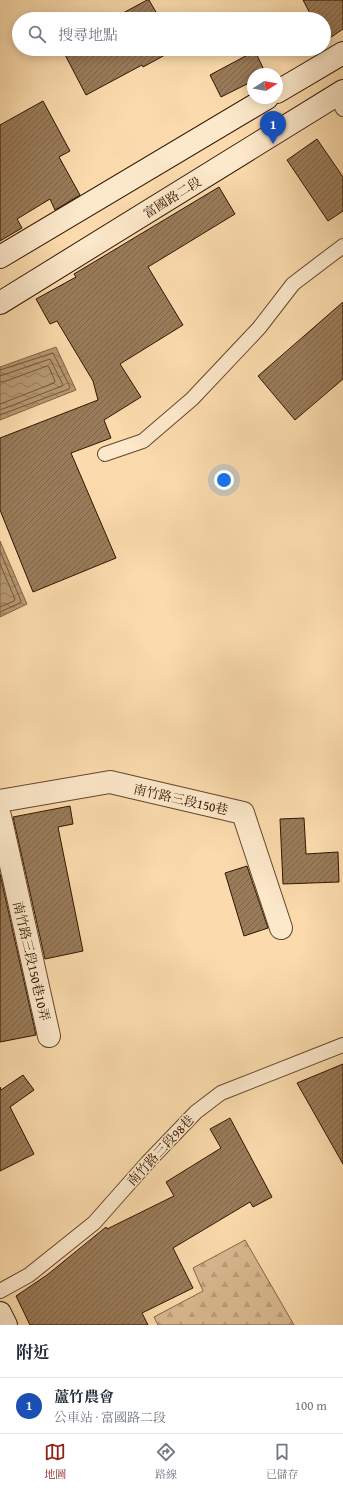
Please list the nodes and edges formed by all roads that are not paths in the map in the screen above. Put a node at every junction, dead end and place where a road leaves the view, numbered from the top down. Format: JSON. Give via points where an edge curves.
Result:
{"nodes":[{"id":1,"x":343,"y":53,"type":"edge"},
{"id":2,"x":283,"y":88,"type":"edge"},
{"id":3,"x":341,"y":98,"type":"edge"},
{"id":4,"x":257,"y":104,"type":"edge"},
{"id":5,"x":343,"y":246,"type":"edge"},
{"id":6,"x":0,"y":257,"type":"edge"},
{"id":7,"x":0,"y":304,"type":"edge"},
{"id":8,"x":105,"y":454,"type":"dead end"},
{"id":9,"x":0,"y":801,"type":"edge"},
{"id":10,"x":0,"y":816,"type":"edge"},
{"id":11,"x":281,"y":928,"type":"dead end"},
{"id":12,"x":49,"y":1036,"type":"dead end"},
{"id":13,"x":343,"y":1045,"type":"edge"},
{"id":14,"x":0,"y":1291,"type":"edge"},
{"id":15,"x":0,"y":1313,"type":"edge"},
{"id":16,"x":6,"y":1325,"type":"edge"}],
"edges":[{"from":1,"to":2,"type":"street"},
{"from":3,"to":7,"type":"street","name":"富國路二段"},
{"from":4,"to":6,"type":"street"},
{"from":5,"to":8,"type":"lane","via":[[293,284],[259,328],[192,399],[144,441]]},
{"from":9,"to":11,"type":"street","name":"南竹路三段150巷","via":[[110,782],[243,813]]},
{"from":10,"to":12,"type":"street","name":"南竹路三段150巷10弄"},
{"from":13,"to":14,"type":"lane","name":"南竹路三段98巷","via":[[221,1093],[196,1112],[94,1223],[29,1275]]},
{"from":15,"to":16,"type":"street"}]}
